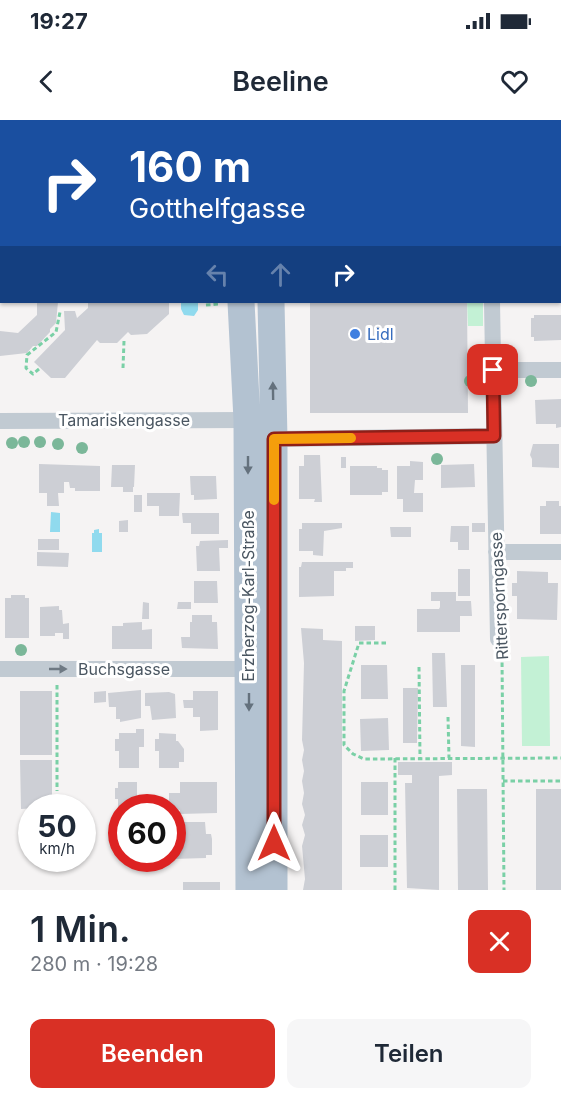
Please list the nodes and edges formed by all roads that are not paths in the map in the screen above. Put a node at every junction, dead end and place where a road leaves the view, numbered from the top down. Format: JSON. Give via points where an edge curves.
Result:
{"nodes":[{"id":1,"x":232,"y":303,"type":"edge"},
{"id":2,"x":272,"y":303,"type":"edge"},
{"id":3,"x":492,"y":303,"type":"edge"},
{"id":4,"x":493,"y":370,"type":"junction"},
{"id":5,"x":561,"y":370,"type":"edge"},
{"id":6,"x":247,"y":420,"type":"junction"},
{"id":7,"x":0,"y":421,"type":"edge"},
{"id":8,"x":494,"y":436,"type":"junction"},
{"id":9,"x":274,"y":439,"type":"junction"},
{"id":10,"x":496,"y":552,"type":"junction"},
{"id":11,"x":561,"y":552,"type":"edge"},
{"id":12,"x":498,"y":639,"type":"road end"},
{"id":13,"x":0,"y":669,"type":"edge"},
{"id":14,"x":249,"y":669,"type":"junction"},
{"id":15,"x":249,"y":890,"type":"edge"},
{"id":16,"x":274,"y":890,"type":"edge"}],
"edges":[{"from":1,"to":6,"type":"main road","name":"Erzherzog-Karl-Straße"},
{"from":9,"to":2,"type":"main road","name":"Erzherzog-Karl-Straße","one_way":true},
{"from":3,"to":4,"type":"street","name":"Rittersporngasse"},
{"from":4,"to":5,"type":"street"},
{"from":4,"to":8,"type":"street","name":"Rittersporngasse"},
{"from":6,"to":7,"type":"street","name":"Tamariskengasse"},
{"from":6,"to":14,"type":"main road","name":"Erzherzog-Karl-Straße","one_way":true},
{"from":8,"to":9,"type":"street"},
{"from":8,"to":10,"type":"street","name":"Rittersporngasse"},
{"from":9,"to":16,"type":"main road","name":"Erzherzog-Karl-Straße"},
{"from":10,"to":11,"type":"street"},
{"from":10,"to":12,"type":"street","name":"Rittersporngasse"},
{"from":13,"to":14,"type":"street","name":"Buchsgasse","one_way":true},
{"from":14,"to":15,"type":"main road","name":"Erzherzog-Karl-Straße","one_way":true}]}
